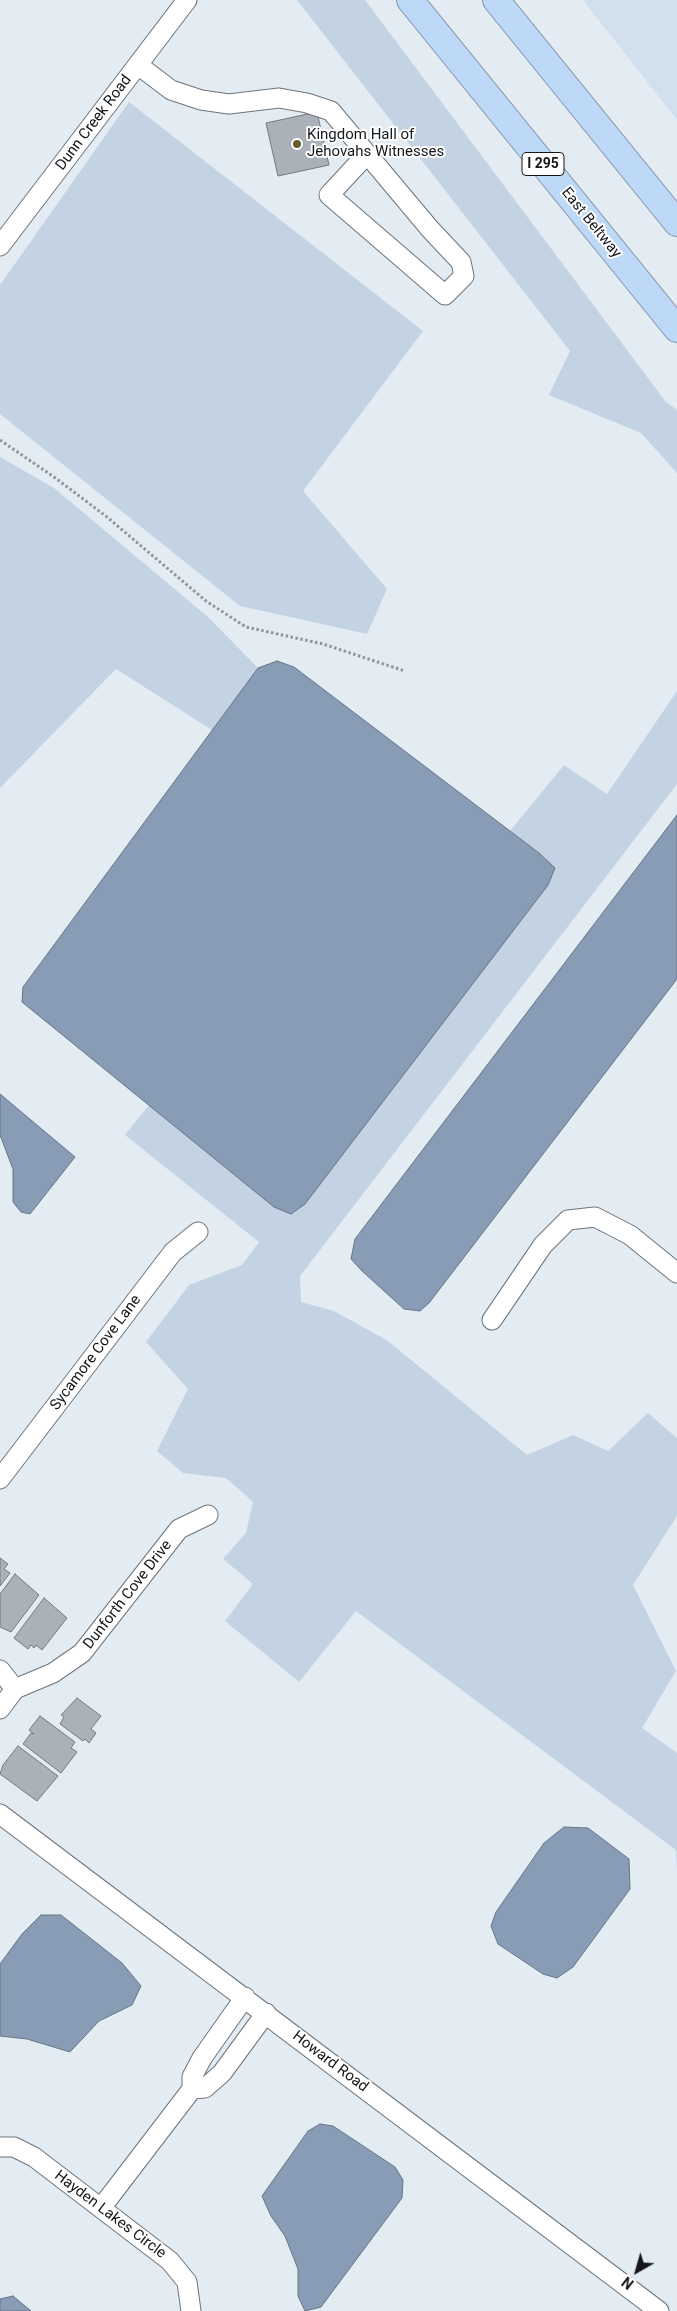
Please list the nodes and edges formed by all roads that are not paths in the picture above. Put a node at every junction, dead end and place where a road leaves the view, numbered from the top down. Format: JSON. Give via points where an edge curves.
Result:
{"nodes":[{"id":1,"x":410,"y":0,"type":"edge"},
{"id":2,"x":496,"y":0,"type":"edge"},
{"id":3,"x":180,"y":3,"type":"edge"},
{"id":4,"x":138,"y":65,"type":"junction"},
{"id":5,"x":367,"y":154,"type":"junction"},
{"id":6,"x":677,"y":223,"type":"edge"},
{"id":7,"x":0,"y":246,"type":"edge"},
{"id":8,"x":677,"y":329,"type":"edge"},
{"id":9,"x":198,"y":1232,"type":"dead end"},
{"id":10,"x":677,"y":1273,"type":"edge"},
{"id":11,"x":492,"y":1320,"type":"dead end"},
{"id":12,"x":0,"y":1479,"type":"edge"},
{"id":13,"x":208,"y":1515,"type":"dead end"},
{"id":14,"x":0,"y":1670,"type":"edge"},
{"id":15,"x":15,"y":1689,"type":"junction"},
{"id":16,"x":0,"y":1709,"type":"edge"},
{"id":17,"x":0,"y":1814,"type":"edge"},
{"id":18,"x":246,"y":1997,"type":"junction"},
{"id":19,"x":266,"y":2013,"type":"junction"},
{"id":20,"x":192,"y":2089,"type":"junction"},
{"id":21,"x":0,"y":2147,"type":"edge"},
{"id":22,"x":101,"y":2208,"type":"junction"},
{"id":23,"x":191,"y":2311,"type":"edge"},
{"id":24,"x":659,"y":2311,"type":"edge"}],
"edges":[{"from":1,"to":8,"type":"highway","name":"East Beltway","number":"I 295"},
{"from":2,"to":6,"type":"highway"},
{"from":3,"to":4,"type":"street","name":"Dunn Creek Road"},
{"from":4,"to":5,"type":"street","via":[[171,90],[200,100],[229,104],[279,98],[331,111]]},
{"from":4,"to":7,"type":"street","name":"Dunn Creek Road"},
{"from":5,"to":5,"type":"street","via":[[461,262],[464,276],[445,295],[329,195]]},
{"from":9,"to":12,"type":"street","name":"Sycamore Cove Lane","via":[[173,1252]]},
{"from":10,"to":11,"type":"street","via":[[630,1234],[595,1217],[568,1220],[542,1244]]},
{"from":13,"to":15,"type":"street","name":"Dunforth Cove Drive","via":[[179,1529],[82,1653],[53,1673]]},
{"from":14,"to":15,"type":"street"},
{"from":15,"to":16,"type":"street"},
{"from":17,"to":18,"type":"street","name":"Howard Road"},
{"from":18,"to":19,"type":"street","name":"Howard Road"},
{"from":18,"to":20,"type":"street","via":[[202,2058],[192,2077]]},
{"from":19,"to":20,"type":"street","via":[[222,2073],[205,2088]]},
{"from":19,"to":24,"type":"street","name":"Howard Road"},
{"from":20,"to":22,"type":"street"},
{"from":21,"to":22,"type":"street","name":"Hayden Lakes Circle","via":[[14,2147],[34,2157]]},
{"from":22,"to":23,"type":"street","name":"Hayden Lakes Circle","via":[[170,2261],[187,2282]]}]}
